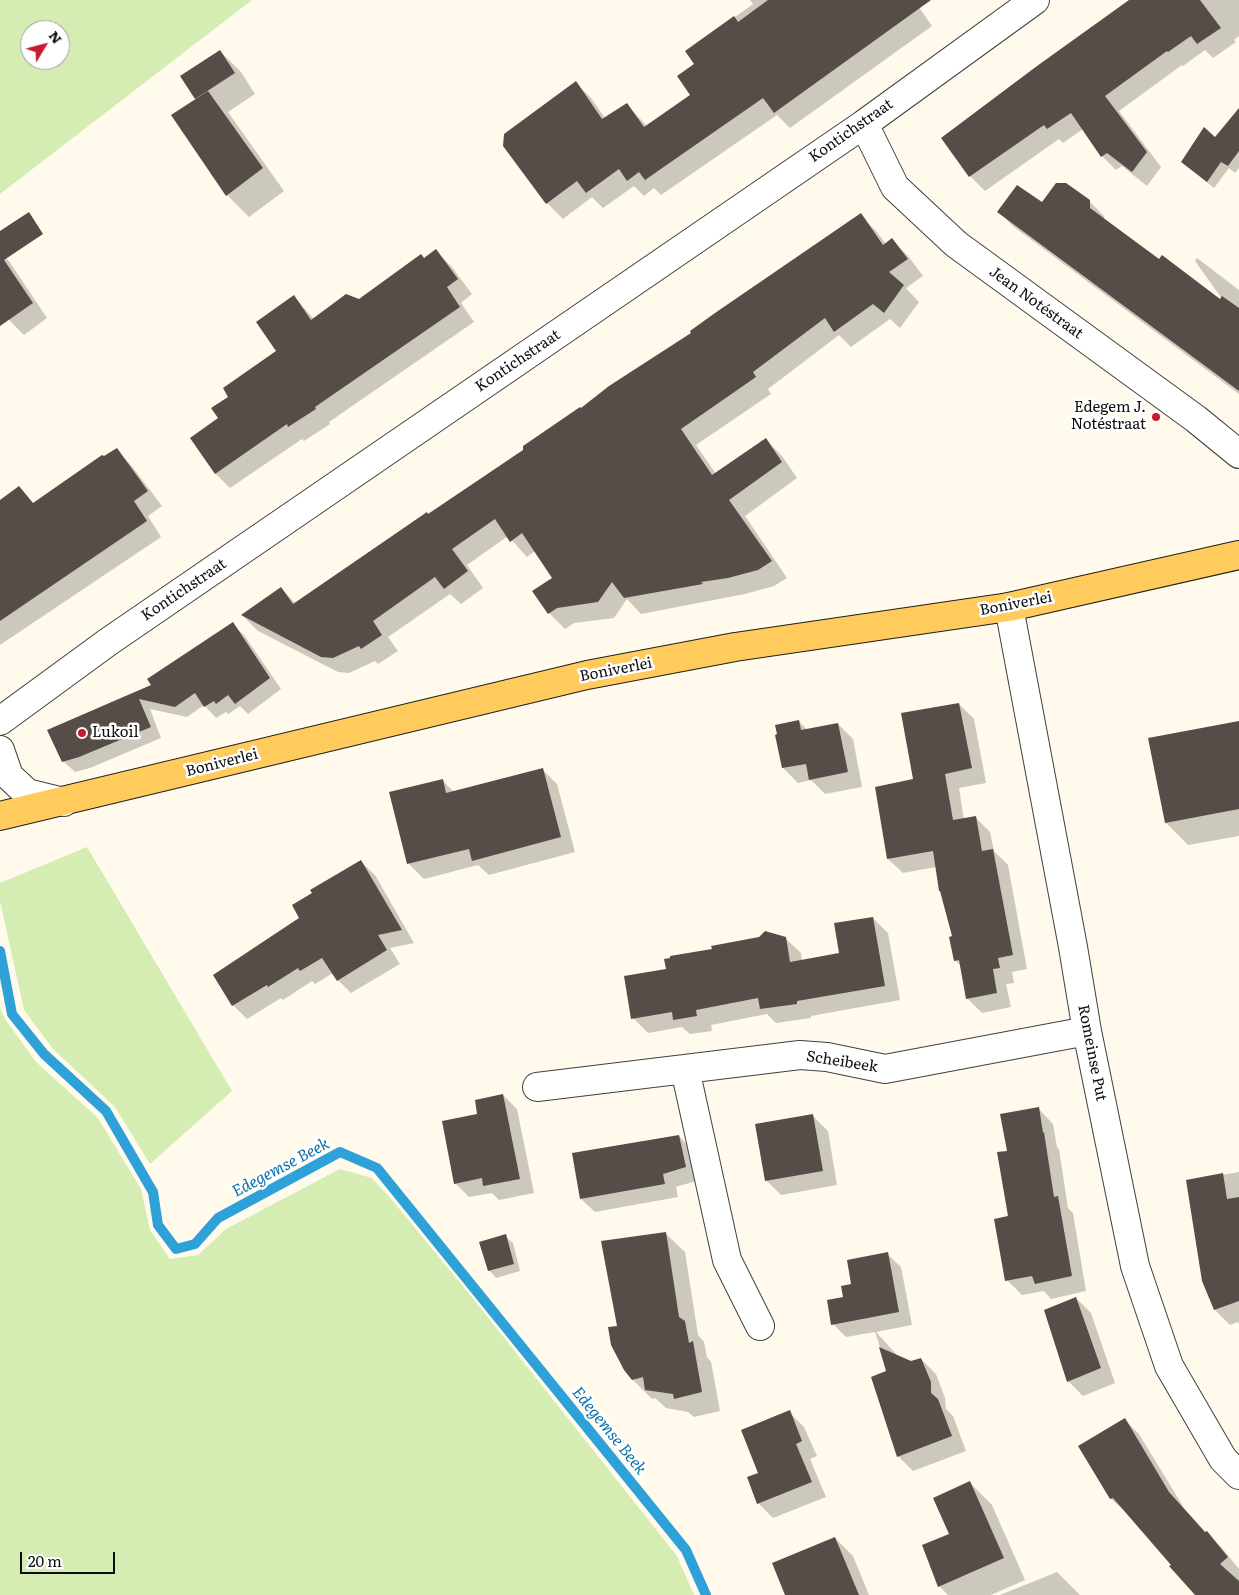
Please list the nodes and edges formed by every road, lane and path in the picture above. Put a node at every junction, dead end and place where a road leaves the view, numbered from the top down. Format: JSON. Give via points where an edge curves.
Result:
{"nodes":[{"id":1,"x":1035,"y":0,"type":"edge"},
{"id":2,"x":864,"y":124,"type":"junction"},
{"id":3,"x":1239,"y":454,"type":"edge"},
{"id":4,"x":1239,"y":555,"type":"edge"},
{"id":5,"x":1009,"y":607,"type":"junction"},
{"id":6,"x":0,"y":721,"type":"edge"},
{"id":7,"x":0,"y":750,"type":"edge"},
{"id":8,"x":64,"y":802,"type":"junction"},
{"id":9,"x":0,"y":816,"type":"edge"},
{"id":10,"x":1087,"y":1031,"type":"junction"},
{"id":11,"x":685,"y":1069,"type":"junction"},
{"id":12,"x":537,"y":1087,"type":"dead end"},
{"id":13,"x":760,"y":1326,"type":"dead end"},
{"id":14,"x":1239,"y":1475,"type":"edge"}],
"edges":[{"from":1,"to":2,"type":"street","name":"Kontichstraat"},
{"from":2,"to":3,"type":"street","name":"Jean Notéstraat","via":[[895,187],[956,244]]},
{"from":2,"to":6,"type":"street","name":"Kontichstraat","via":[[124,631]]},
{"from":4,"to":5,"type":"main road","name":"Boniverlei"},
{"from":5,"to":8,"type":"main road","name":"Boniverlei","via":[[735,647],[587,675]]},
{"from":5,"to":10,"type":"street","name":"Romeinse Put"},
{"from":7,"to":8,"type":"street","via":[[9,776],[27,793]]},
{"from":8,"to":9,"type":"main road","name":"Boniverlei"},
{"from":10,"to":11,"type":"street","name":"Scheibeek","via":[[885,1069],[826,1056],[800,1055]]},
{"from":10,"to":14,"type":"street","name":"Romeinse Put","via":[[1135,1266],[1169,1366],[1223,1459]]},
{"from":11,"to":12,"type":"street","name":"Scheibeek"},
{"from":11,"to":13,"type":"street","via":[[728,1260]]}]}
